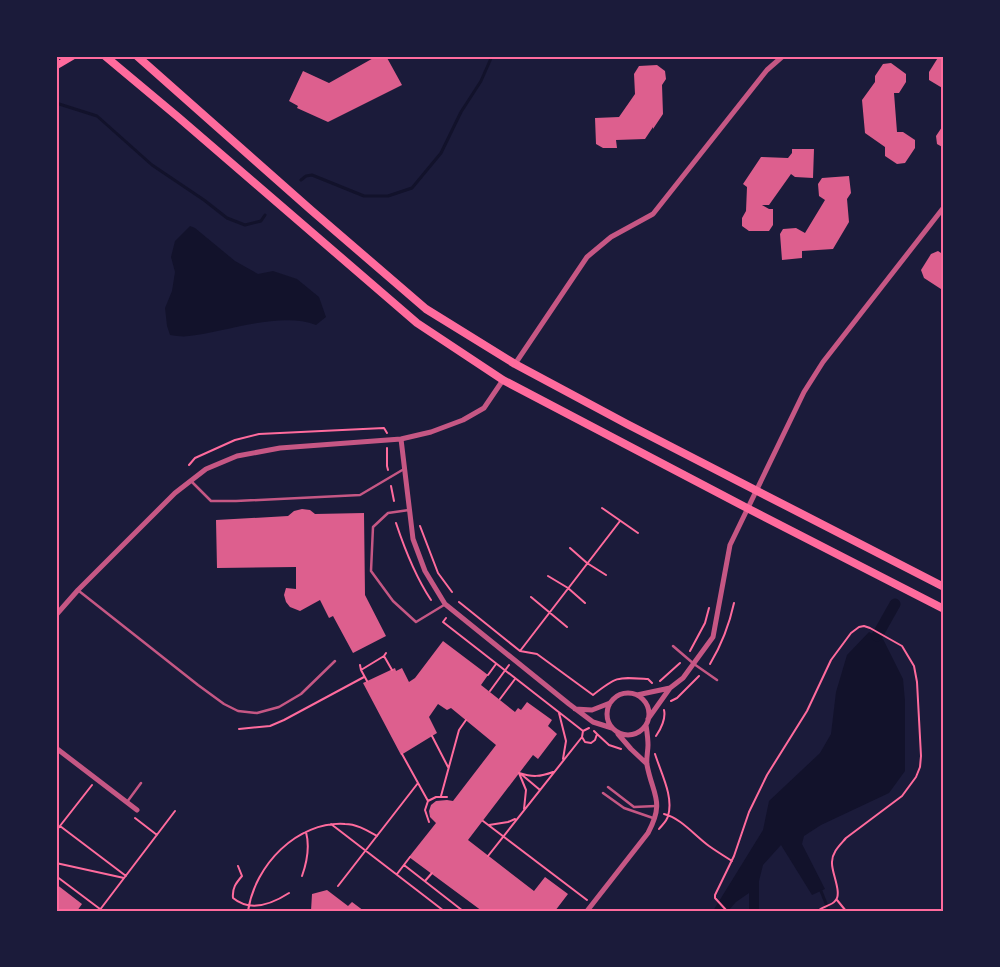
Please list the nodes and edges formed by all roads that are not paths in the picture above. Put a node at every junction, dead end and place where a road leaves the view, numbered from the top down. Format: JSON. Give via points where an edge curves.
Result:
{"nodes":[{"id":1,"x":73,"y":56,"type":"edge"},
{"id":2,"x":105,"y":56,"type":"edge"},
{"id":3,"x":137,"y":56,"type":"edge"},
{"id":4,"x":783,"y":56,"type":"edge"},
{"id":5,"x":56,"y":66,"type":"edge"},
{"id":6,"x":944,"y":207,"type":"edge"},
{"id":7,"x":514,"y":364,"type":"junction"},
{"id":8,"x":503,"y":380,"type":"junction"},
{"id":9,"x":400,"y":439,"type":"junction"},
{"id":10,"x":404,"y":469,"type":"junction"},
{"id":11,"x":191,"y":481,"type":"junction"},
{"id":12,"x":755,"y":492,"type":"junction"},
{"id":13,"x":747,"y":508,"type":"junction"},
{"id":14,"x":409,"y":510,"type":"junction"},
{"id":15,"x":944,"y":587,"type":"edge"},
{"id":16,"x":78,"y":590,"type":"junction"},
{"id":17,"x":445,"y":604,"type":"junction"},
{"id":18,"x":944,"y":608,"type":"edge"},
{"id":19,"x":56,"y":615,"type":"edge"},
{"id":20,"x":673,"y":646,"type":"dead end"},
{"id":21,"x":335,"y":661,"type":"dead end"},
{"id":22,"x":694,"y":664,"type":"junction"},
{"id":23,"x":717,"y":680,"type":"dead end"},
{"id":24,"x":670,"y":688,"type":"junction"},
{"id":25,"x":637,"y":695,"type":"junction"},
{"id":26,"x":610,"y":703,"type":"junction"},
{"id":27,"x":575,"y":709,"type":"junction"},
{"id":28,"x":648,"y":719,"type":"junction"},
{"id":29,"x":646,"y":725,"type":"junction"},
{"id":30,"x":612,"y":728,"type":"junction"},
{"id":31,"x":617,"y":732,"type":"junction"},
{"id":32,"x":56,"y":748,"type":"edge"},
{"id":33,"x":647,"y":764,"type":"junction"},
{"id":34,"x":140,"y":783,"type":"dead end"},
{"id":35,"x":608,"y":787,"type":"dead end"},
{"id":36,"x":603,"y":794,"type":"dead end"},
{"id":37,"x":127,"y":802,"type":"junction"},
{"id":38,"x":658,"y":806,"type":"junction"},
{"id":39,"x":137,"y":810,"type":"dead end"},
{"id":40,"x":655,"y":818,"type":"junction"},
{"id":41,"x":587,"y":911,"type":"edge"}],
"edges":[{"from":1,"to":5,"type":"main road"},
{"from":2,"to":8,"type":"main road","via":[[417,323]]},
{"from":3,"to":7,"type":"main road","via":[[426,309]]},
{"from":4,"to":7,"type":"street","via":[[767,70],[653,214],[610,237],[587,257]]},
{"from":6,"to":12,"type":"street","via":[[823,362],[800,399]]},
{"from":7,"to":12,"type":"main road"},
{"from":8,"to":9,"type":"street","via":[[484,408],[431,432]]},
{"from":8,"to":13,"type":"main road"},
{"from":9,"to":10,"type":"street"},
{"from":9,"to":11,"type":"street","via":[[280,448],[237,456],[206,469]]},
{"from":10,"to":11,"type":"lane","via":[[360,494],[265,500],[211,501]]},
{"from":10,"to":14,"type":"street"},
{"from":11,"to":16,"type":"street","via":[[174,493]]},
{"from":12,"to":13,"type":"street"},
{"from":12,"to":15,"type":"main road"},
{"from":13,"to":18,"type":"main road"},
{"from":13,"to":22,"type":"street","via":[[730,545],[714,637]]},
{"from":14,"to":17,"type":"street","via":[[413,539],[425,571]]},
{"from":14,"to":17,"type":"lane","via":[[388,513],[373,527],[371,571],[393,601],[416,622]]},
{"from":16,"to":19,"type":"street"},
{"from":16,"to":21,"type":"lane","via":[[211,695],[238,711],[257,713],[279,707],[301,694]]},
{"from":17,"to":27,"type":"street"},
{"from":20,"to":22,"type":"lane"},
{"from":22,"to":23,"type":"lane"},
{"from":22,"to":24,"type":"street"},
{"from":24,"to":25,"type":"street"},
{"from":24,"to":28,"type":"street"},
{"from":25,"to":26,"type":"street","via":[[625,693]]},
{"from":25,"to":28,"type":"street","via":[[647,705]]},
{"from":26,"to":27,"type":"street","via":[[592,710]]},
{"from":26,"to":30,"type":"street","via":[[607,716]]},
{"from":27,"to":30,"type":"street","via":[[593,722]]},
{"from":28,"to":29,"type":"street"},
{"from":29,"to":31,"type":"street","via":[[629,735]]},
{"from":29,"to":33,"type":"street"},
{"from":30,"to":31,"type":"street"},
{"from":31,"to":33,"type":"street"},
{"from":32,"to":37,"type":"street"},
{"from":33,"to":38,"type":"street"},
{"from":34,"to":37,"type":"lane"},
{"from":35,"to":38,"type":"lane","via":[[634,807]]},
{"from":36,"to":40,"type":"lane","via":[[624,808]]},
{"from":37,"to":39,"type":"street"},
{"from":38,"to":40,"type":"street"},
{"from":40,"to":41,"type":"street","via":[[648,833]]}]}
